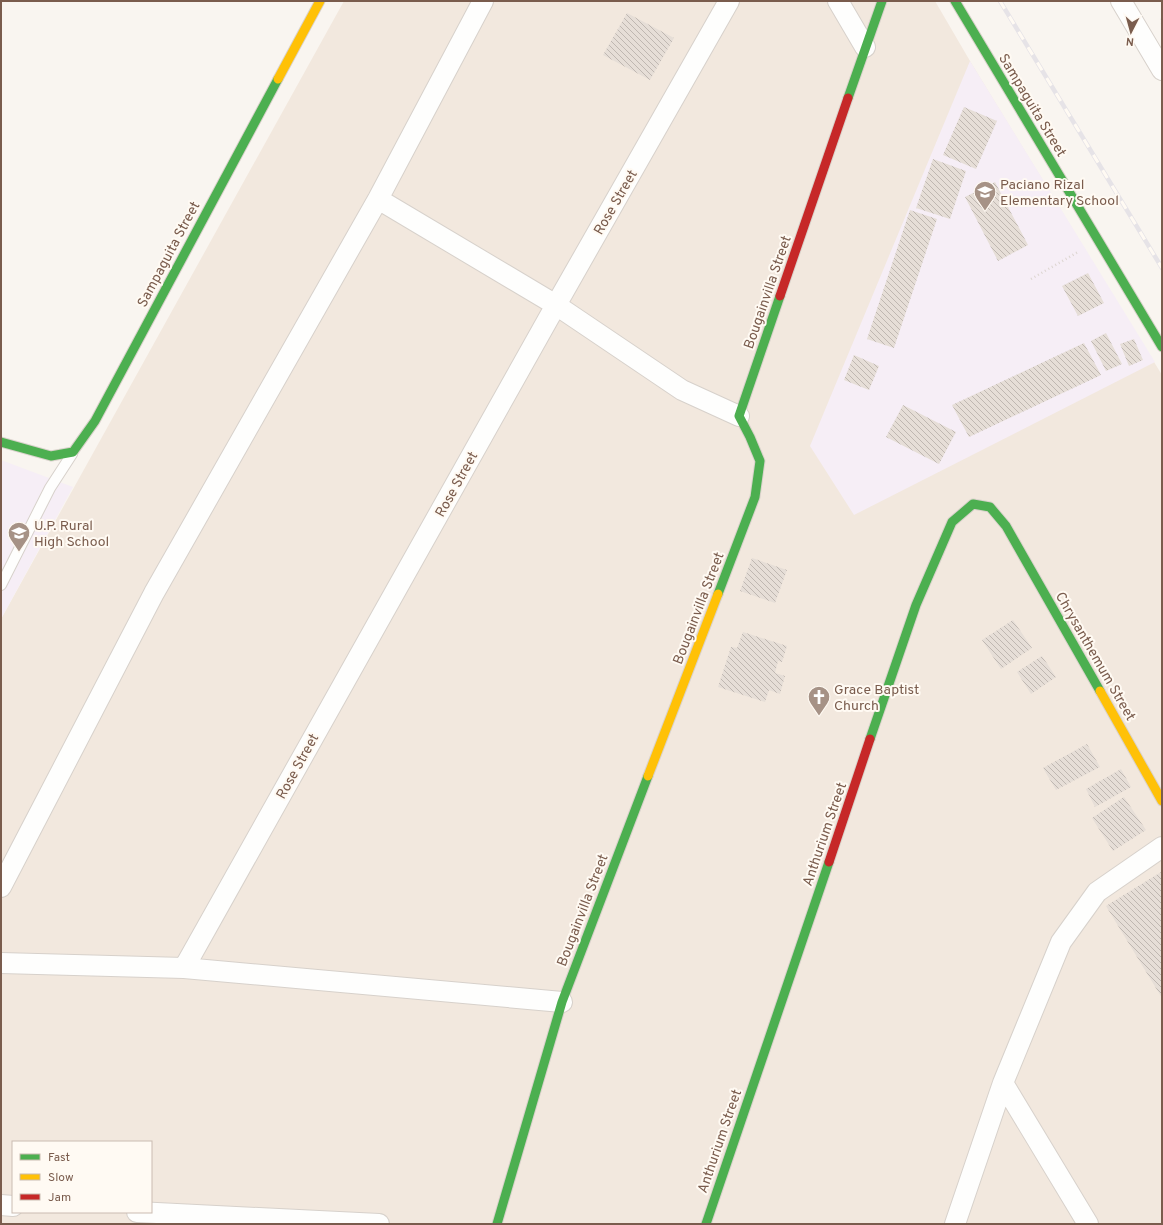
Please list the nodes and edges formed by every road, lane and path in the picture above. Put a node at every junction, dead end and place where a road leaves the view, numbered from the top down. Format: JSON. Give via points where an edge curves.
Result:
{"nodes":[{"id":1,"x":320,"y":1,"type":"edge"},
{"id":2,"x":483,"y":1,"type":"edge"},
{"id":3,"x":729,"y":1,"type":"edge"},
{"id":4,"x":838,"y":1,"type":"edge"},
{"id":5,"x":882,"y":1,"type":"edge"},
{"id":6,"x":954,"y":1,"type":"edge"},
{"id":7,"x":1121,"y":1,"type":"edge"},
{"id":8,"x":1162,"y":19,"type":"edge"},
{"id":9,"x":1162,"y":23,"type":"edge"},
{"id":10,"x":865,"y":47,"type":"junction"},
{"id":11,"x":1162,"y":70,"type":"edge"},
{"id":12,"x":378,"y":199,"type":"junction"},
{"id":13,"x":1097,"y":240,"type":"junction"},
{"id":14,"x":1032,"y":279,"type":"dead end"},
{"id":15,"x":556,"y":305,"type":"junction"},
{"id":16,"x":1162,"y":347,"type":"edge"},
{"id":17,"x":739,"y":416,"type":"junction"},
{"id":18,"x":1,"y":442,"type":"edge"},
{"id":19,"x":73,"y":452,"type":"junction"},
{"id":20,"x":1006,"y":526,"type":"joint"},
{"id":21,"x":1,"y":585,"type":"edge"},
{"id":22,"x":1162,"y":801,"type":"edge"},
{"id":23,"x":1162,"y":847,"type":"edge"},
{"id":24,"x":1,"y":887,"type":"edge"},
{"id":25,"x":1,"y":963,"type":"edge"},
{"id":26,"x":184,"y":968,"type":"junction"},
{"id":27,"x":562,"y":1002,"type":"junction"},
{"id":28,"x":1003,"y":1083,"type":"junction"},
{"id":29,"x":1,"y":1205,"type":"edge"},
{"id":30,"x":12,"y":1206,"type":"edge"},
{"id":31,"x":152,"y":1213,"type":"edge"},
{"id":32,"x":379,"y":1224,"type":"edge"},
{"id":33,"x":497,"y":1224,"type":"edge"},
{"id":34,"x":706,"y":1224,"type":"edge"},
{"id":35,"x":955,"y":1224,"type":"edge"},
{"id":36,"x":1088,"y":1224,"type":"edge"}],
"edges":[{"from":1,"to":19,"type":"street","name":"Sampaguita Street","via":[[94,421]]},
{"from":2,"to":12,"type":"street"},
{"from":3,"to":15,"type":"street","name":"Rose Street"},
{"from":4,"to":10,"type":"street"},
{"from":5,"to":10,"type":"street","name":"Bougainvilla Street"},
{"from":6,"to":13,"type":"street","name":"Sampaguita Street"},
{"from":7,"to":11,"type":"street"},
{"from":8,"to":9,"type":"path"},
{"from":10,"to":17,"type":"street","name":"Bougainvilla Street"},
{"from":12,"to":15,"type":"street"},
{"from":12,"to":24,"type":"street","via":[[154,593]]},
{"from":13,"to":14,"type":"path"},
{"from":13,"to":16,"type":"street","name":"Sampaguita Street"},
{"from":15,"to":17,"type":"street","via":[[682,390]]},
{"from":15,"to":26,"type":"street","name":"Rose Street"},
{"from":17,"to":27,"type":"street","name":"Bougainvilla Street","via":[[760,462],[755,497]]},
{"from":18,"to":19,"type":"street","via":[[51,456]]},
{"from":19,"to":21,"type":"lane","via":[[50,488]]},
{"from":20,"to":22,"type":"street","name":"Chrysanthemum Street"},
{"from":20,"to":34,"type":"street","name":"Anthurium Street","via":[[990,508],[973,504],[962,513],[952,522],[916,605]]},
{"from":23,"to":28,"type":"street","via":[[1097,892],[1061,942]]},
{"from":25,"to":26,"type":"street"},
{"from":26,"to":27,"type":"street"},
{"from":27,"to":33,"type":"street","name":"Bougainvilla Street"},
{"from":28,"to":35,"type":"street"},
{"from":28,"to":36,"type":"street"},
{"from":29,"to":30,"type":"street"},
{"from":31,"to":32,"type":"street"}]}
